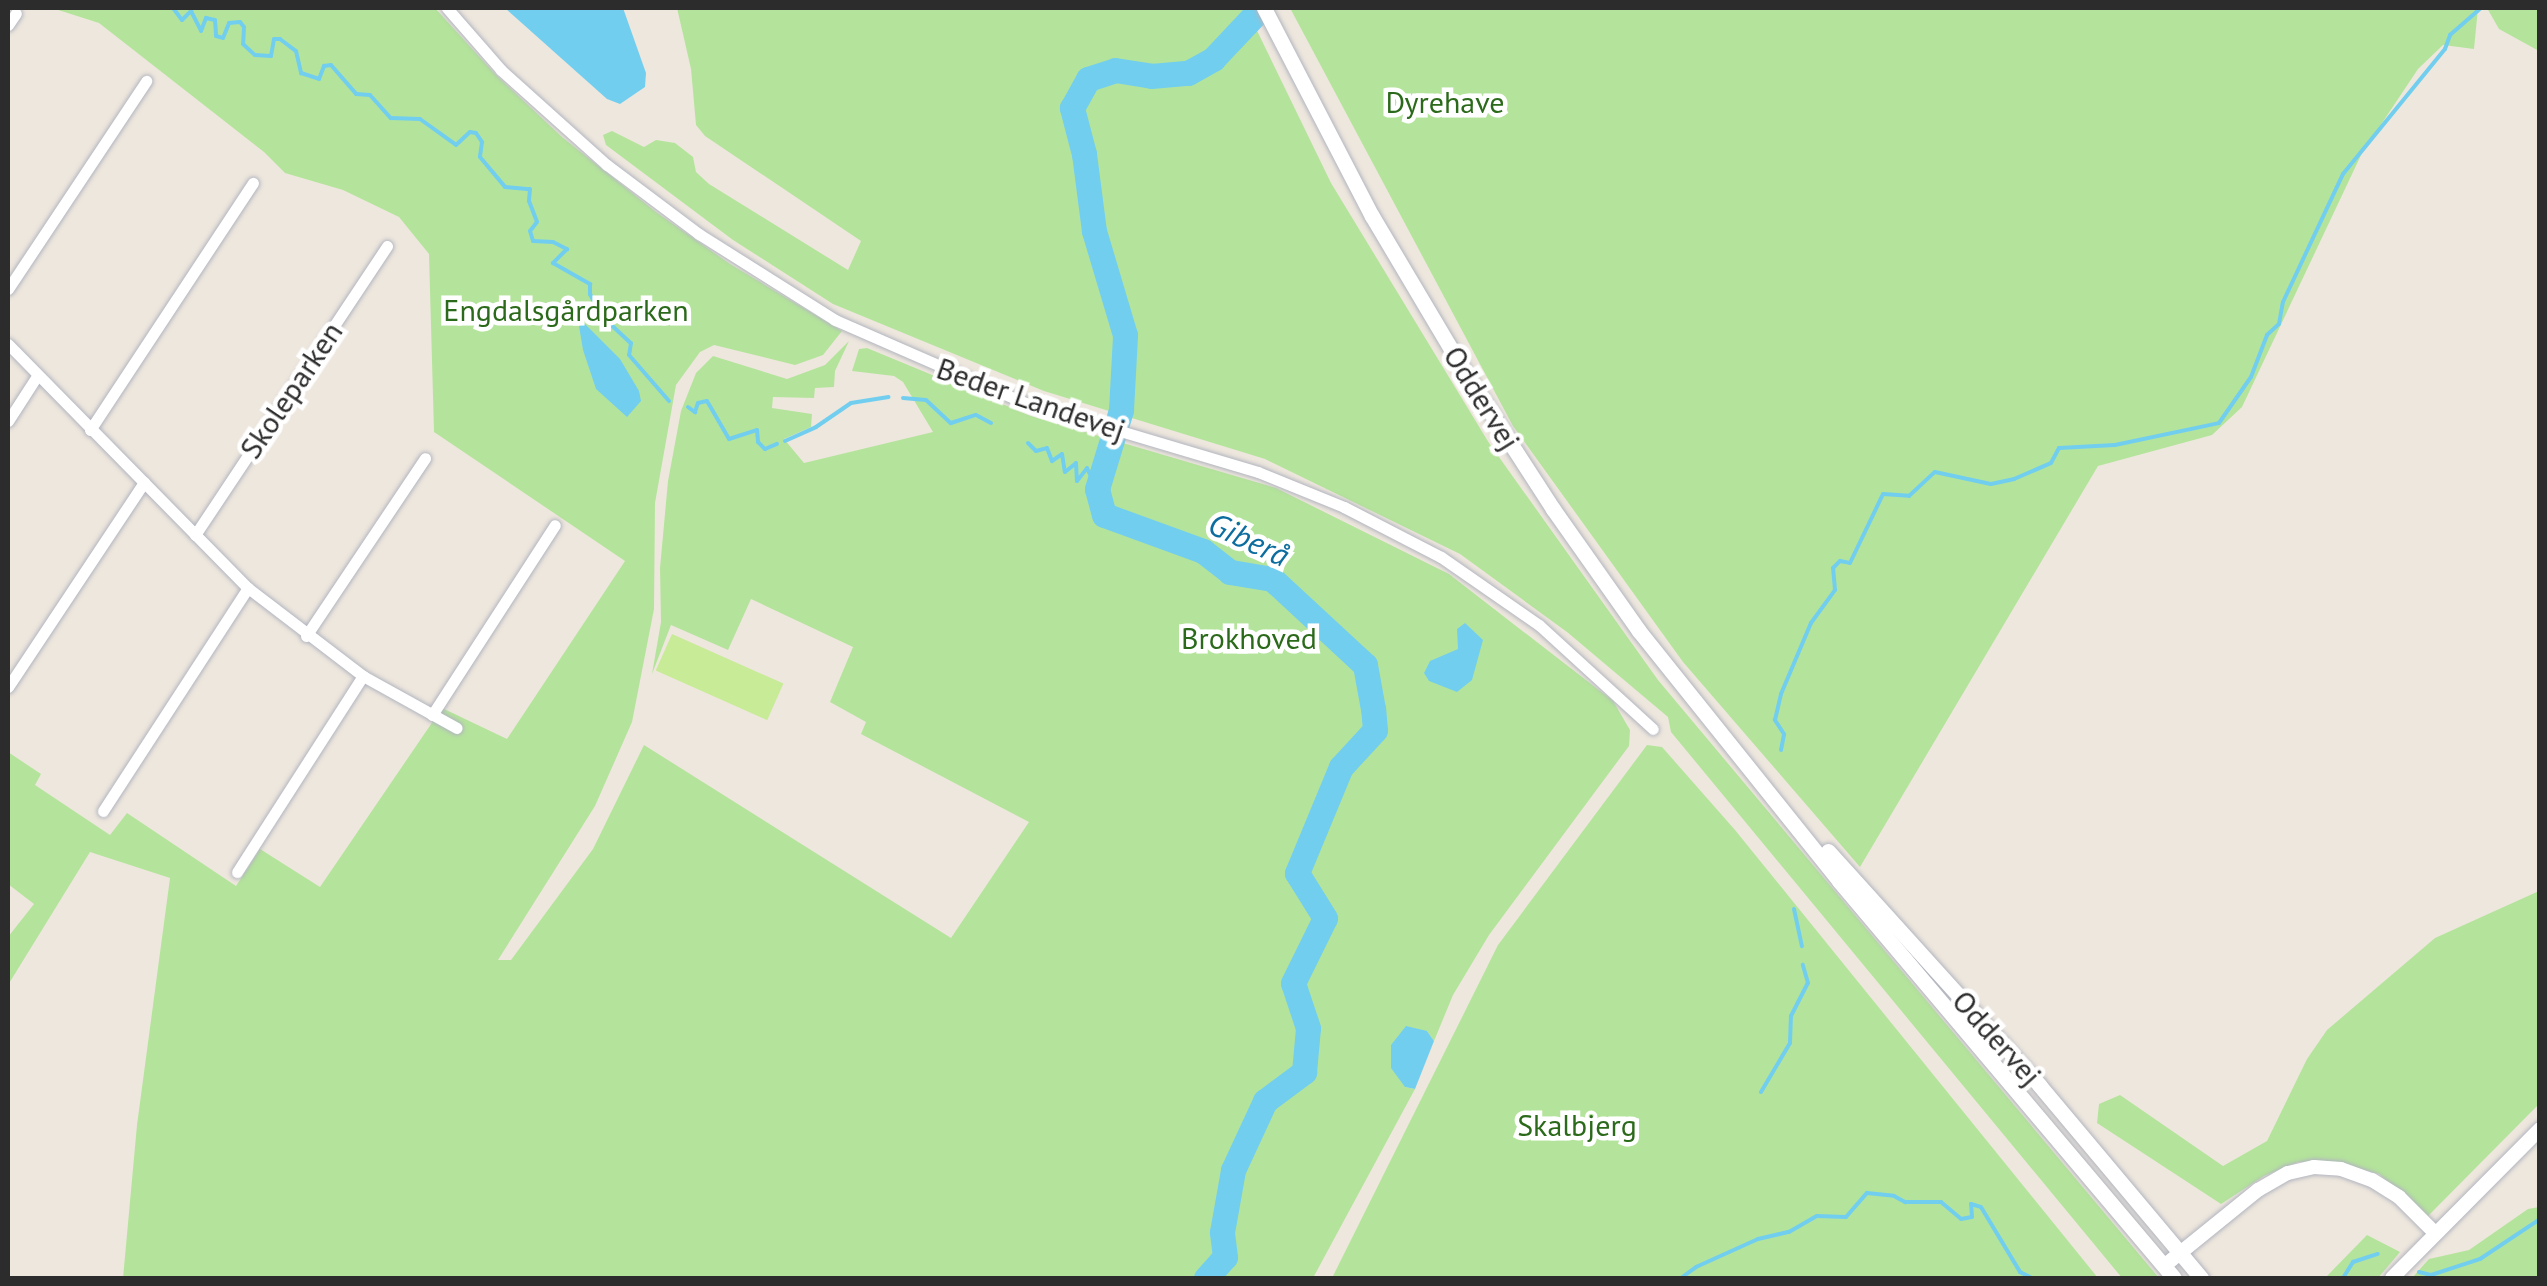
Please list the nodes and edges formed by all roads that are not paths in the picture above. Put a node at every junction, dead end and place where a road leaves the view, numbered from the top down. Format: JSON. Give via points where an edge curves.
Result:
{"nodes":[{"id":1,"x":447,"y":8,"type":"edge"},
{"id":2,"x":1264,"y":8,"type":"edge"},
{"id":3,"x":16,"y":12,"type":"dead end"},
{"id":4,"x":8,"y":25,"type":"edge"},
{"id":5,"x":146,"y":81,"type":"dead end"},
{"id":6,"x":252,"y":184,"type":"dead end"},
{"id":7,"x":387,"y":246,"type":"dead end"},
{"id":8,"x":8,"y":289,"type":"edge"},
{"id":9,"x":8,"y":344,"type":"edge"},
{"id":10,"x":37,"y":376,"type":"junction"},
{"id":11,"x":8,"y":420,"type":"edge"},
{"id":12,"x":90,"y":430,"type":"junction"},
{"id":13,"x":425,"y":458,"type":"dead end"},
{"id":14,"x":144,"y":482,"type":"junction"},
{"id":15,"x":555,"y":525,"type":"dead end"},
{"id":16,"x":195,"y":535,"type":"junction"},
{"id":17,"x":248,"y":588,"type":"junction"},
{"id":18,"x":306,"y":636,"type":"junction"},
{"id":19,"x":364,"y":676,"type":"junction"},
{"id":20,"x":8,"y":686,"type":"edge"},
{"id":21,"x":432,"y":715,"type":"junction"},
{"id":22,"x":457,"y":728,"type":"dead end"},
{"id":23,"x":1652,"y":728,"type":"dead end"},
{"id":24,"x":1745,"y":760,"type":"junction"},
{"id":25,"x":103,"y":811,"type":"dead end"},
{"id":26,"x":237,"y":872,"type":"dead end"},
{"id":27,"x":2540,"y":1129,"type":"edge"},
{"id":28,"x":2434,"y":1232,"type":"junction"},
{"id":29,"x":2181,"y":1252,"type":"junction"},
{"id":30,"x":2169,"y":1272,"type":"edge"},
{"id":31,"x":2202,"y":1278,"type":"edge"},
{"id":32,"x":2392,"y":1278,"type":"edge"}],
"edges":[{"from":1,"to":23,"type":"street","name":"Beder Landevej","via":[[548,116],[756,273],[850,329],[1023,402],[1258,472],[1344,507],[1440,557],[1539,625]]},
{"from":2,"to":24,"type":"main road","name":"Oddervej","via":[[1391,248],[1552,509]]},
{"from":3,"to":4,"type":"street"},
{"from":5,"to":8,"type":"street"},
{"from":6,"to":12,"type":"street"},
{"from":7,"to":16,"type":"street","name":"Skoleparken"},
{"from":9,"to":10,"type":"street"},
{"from":10,"to":11,"type":"street"},
{"from":10,"to":12,"type":"street"},
{"from":12,"to":14,"type":"street"},
{"from":13,"to":18,"type":"street"},
{"from":14,"to":16,"type":"street"},
{"from":14,"to":20,"type":"street"},
{"from":15,"to":21,"type":"street"},
{"from":16,"to":17,"type":"street"},
{"from":17,"to":18,"type":"street"},
{"from":17,"to":25,"type":"street"},
{"from":18,"to":19,"type":"street"},
{"from":19,"to":21,"type":"street"},
{"from":19,"to":26,"type":"street"},
{"from":21,"to":22,"type":"street"},
{"from":24,"to":29,"type":"main road","name":"Oddervej"},
{"from":24,"to":30,"type":"main road","name":"Oddervej","via":[[1839,882]]},
{"from":27,"to":28,"type":"street"},
{"from":28,"to":29,"type":"street","via":[[2372,1180],[2314,1167],[2288,1172],[2258,1190]]},
{"from":28,"to":32,"type":"street"},
{"from":29,"to":30,"type":"street"},
{"from":29,"to":31,"type":"main road","name":"Oddervej"}]}
